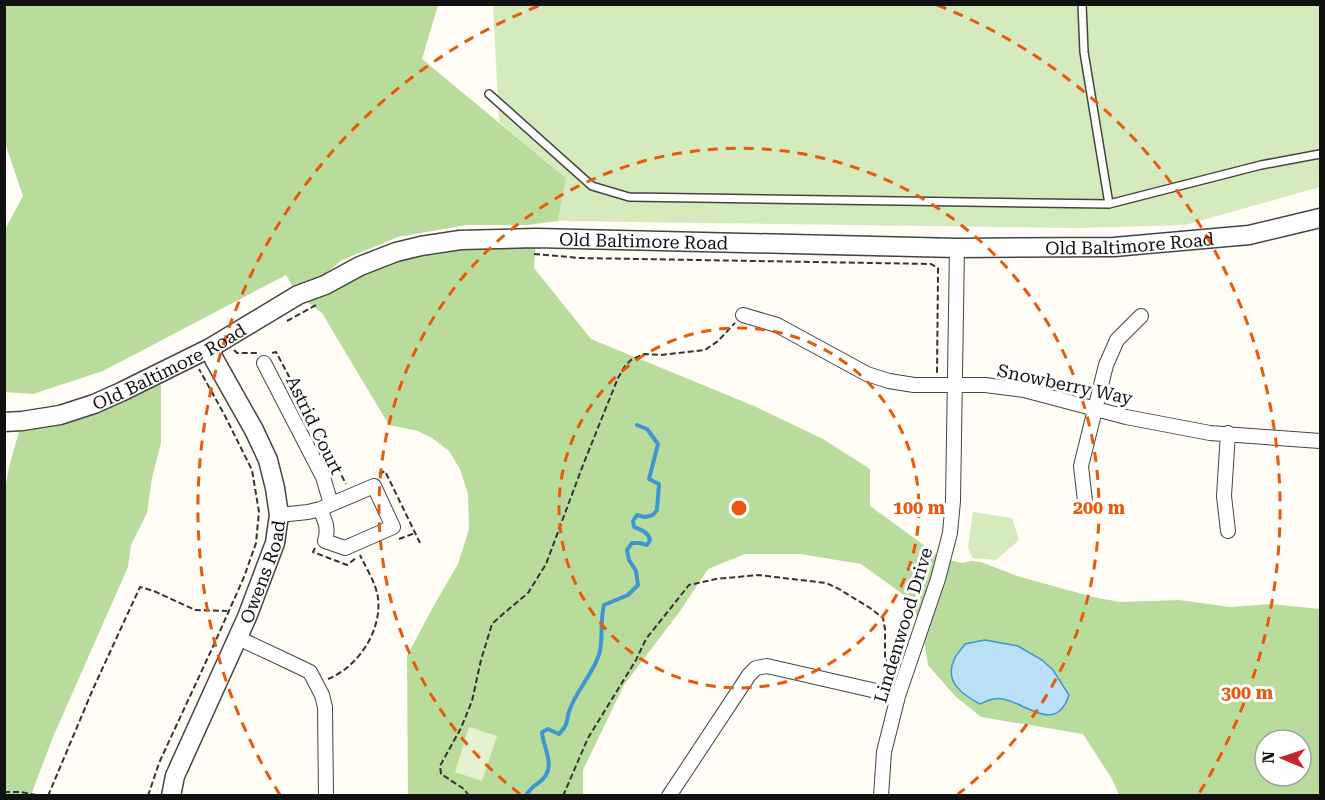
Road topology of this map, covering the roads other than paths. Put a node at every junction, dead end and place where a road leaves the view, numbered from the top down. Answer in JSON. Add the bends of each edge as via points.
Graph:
{"nodes":[{"id":1,"x":1082,"y":4,"type":"edge"},
{"id":2,"x":489,"y":94,"type":"dead end"},
{"id":3,"x":1320,"y":154,"type":"edge"},
{"id":4,"x":1109,"y":204,"type":"junction"},
{"id":5,"x":1320,"y":218,"type":"edge"},
{"id":6,"x":957,"y":248,"type":"junction"},
{"id":7,"x":743,"y":315,"type":"road end"},
{"id":8,"x":1141,"y":316,"type":"dead end"},
{"id":9,"x":210,"y":348,"type":"junction"},
{"id":10,"x":264,"y":363,"type":"dead end"},
{"id":11,"x":955,"y":386,"type":"junction"},
{"id":12,"x":1095,"y":408,"type":"junction"},
{"id":13,"x":4,"y":422,"type":"edge"},
{"id":14,"x":1228,"y":433,"type":"junction"},
{"id":15,"x":1320,"y":441,"type":"edge"},
{"id":16,"x":1085,"y":501,"type":"dead end"},
{"id":17,"x":326,"y":507,"type":"junction"},
{"id":18,"x":279,"y":515,"type":"junction"},
{"id":19,"x":1228,"y":531,"type":"dead end"},
{"id":20,"x":238,"y":638,"type":"junction"},
{"id":21,"x":898,"y":696,"type":"junction"},
{"id":22,"x":171,"y":795,"type":"edge"},
{"id":23,"x":326,"y":795,"type":"edge"},
{"id":24,"x":669,"y":795,"type":"edge"},
{"id":25,"x":881,"y":795,"type":"edge"}],
"edges":[{"from":1,"to":4,"type":"lane","via":[[1084,52]]},
{"from":2,"to":4,"type":"lane","via":[[592,186],[629,197]]},
{"from":3,"to":4,"type":"lane"},
{"from":5,"to":6,"type":"street","name":"Old Baltimore Road","via":[[1249,236],[1114,247]]},
{"from":6,"to":9,"type":"street","name":"Old Baltimore Road","via":[[536,238],[460,240],[404,250],[360,266],[298,296]]},
{"from":6,"to":11,"type":"street","name":"Lindenwood Drive"},
{"from":7,"to":11,"type":"street","name":"Snowberry Way","via":[[777,325],[867,374],[914,385]]},
{"from":8,"to":12,"type":"street","via":[[1117,340]]},
{"from":9,"to":13,"type":"street","name":"Old Baltimore Road","via":[[94,404],[60,415]]},
{"from":9,"to":18,"type":"street","name":"Owens Road","via":[[268,460]]},
{"from":10,"to":17,"type":"street","name":"Astrid Court","via":[[323,477]]},
{"from":11,"to":12,"type":"street","name":"Snowberry Way","via":[[1024,390]]},
{"from":11,"to":21,"type":"street","name":"Lindenwood Drive","via":[[950,533]]},
{"from":12,"to":14,"type":"street","name":"Snowberry Way","via":[[1199,431]]},
{"from":12,"to":16,"type":"street","via":[[1081,466]]},
{"from":14,"to":15,"type":"street","name":"Snowberry Way"},
{"from":14,"to":19,"type":"street","via":[[1224,496]]},
{"from":17,"to":17,"type":"street","name":"Astrid Court","via":[[374,486],[393,527],[345,548],[325,541]]},
{"from":17,"to":18,"type":"street","name":"Astrid Court"},
{"from":18,"to":20,"type":"street","name":"Owens Road","via":[[275,543]]},
{"from":20,"to":22,"type":"street","name":"Owens Road","via":[[175,776]]},
{"from":20,"to":23,"type":"street","via":[[310,672],[317,683],[325,707]]},
{"from":21,"to":24,"type":"street","via":[[767,666],[756,668]]},
{"from":21,"to":25,"type":"street","name":"Lindenwood Drive","via":[[884,752]]}]}
